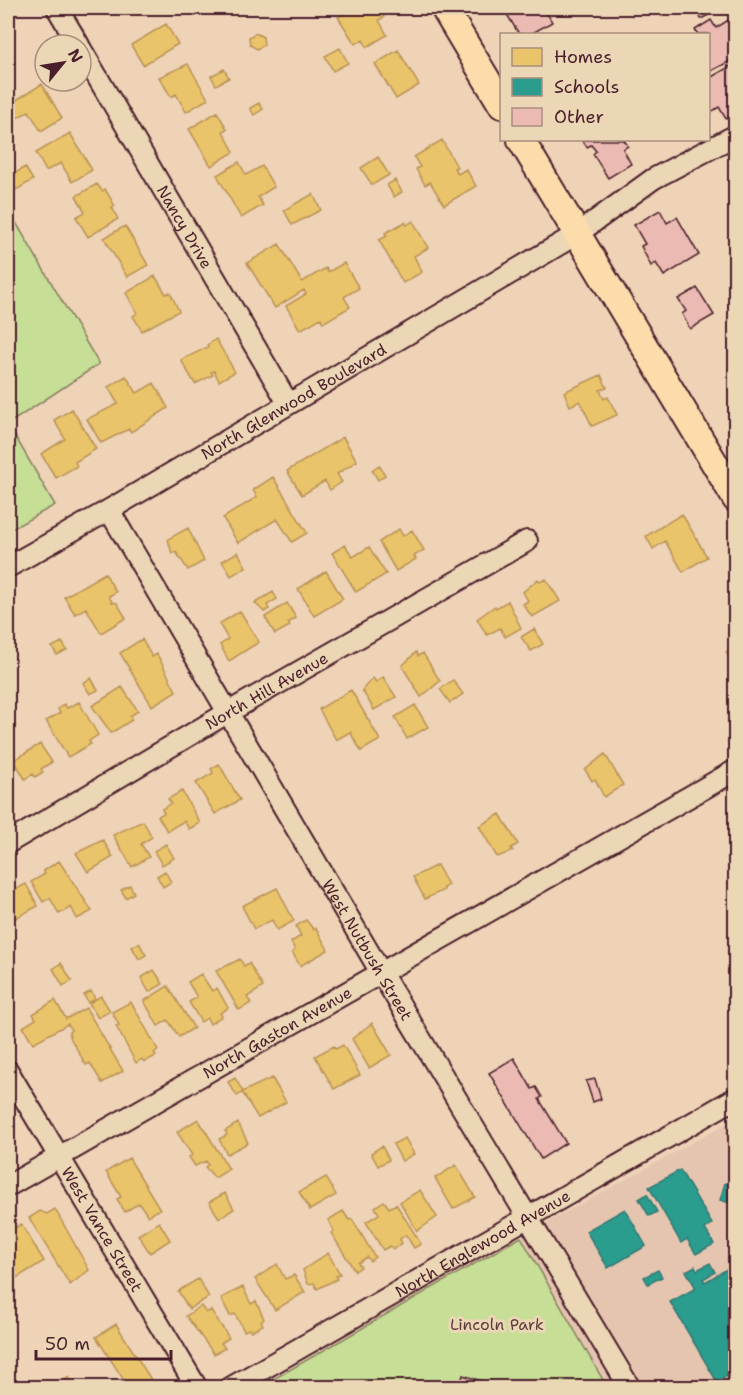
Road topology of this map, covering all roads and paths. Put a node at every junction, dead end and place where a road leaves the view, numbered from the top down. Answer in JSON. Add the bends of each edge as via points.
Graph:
{"nodes":[{"id":1,"x":57,"y":8,"type":"edge"},
{"id":2,"x":444,"y":8,"type":"edge"},
{"id":3,"x":72,"y":33,"type":"edge"},
{"id":4,"x":93,"y":69,"type":"edge"},
{"id":5,"x":500,"y":103,"type":"edge"},
{"id":6,"x":735,"y":135,"type":"edge"},
{"id":7,"x":523,"y":141,"type":"edge"},
{"id":8,"x":577,"y":234,"type":"junction"},
{"id":9,"x":288,"y":403,"type":"junction"},
{"id":10,"x":735,"y":499,"type":"edge"},
{"id":11,"x":109,"y":510,"type":"junction"},
{"id":12,"x":527,"y":541,"type":"dead end"},
{"id":13,"x":8,"y":567,"type":"edge"},
{"id":14,"x":227,"y":712,"type":"junction"},
{"id":15,"x":735,"y":770,"type":"edge"},
{"id":16,"x":8,"y":843,"type":"edge"},
{"id":17,"x":380,"y":971,"type":"junction"},
{"id":18,"x":8,"y":1071,"type":"edge"},
{"id":19,"x":735,"y":1098,"type":"edge"},
{"id":20,"x":59,"y":1157,"type":"junction"},
{"id":21,"x":8,"y":1186,"type":"edge"},
{"id":22,"x":527,"y":1217,"type":"junction"},
{"id":23,"x":197,"y":1388,"type":"edge"},
{"id":24,"x":230,"y":1388,"type":"edge"},
{"id":25,"x":630,"y":1388,"type":"edge"}],
"edges":[{"from":1,"to":3,"type":"street","name":"Nancy Drive"},
{"from":2,"to":5,"type":"main road"},
{"from":4,"to":9,"type":"street","name":"Nancy Drive"},
{"from":6,"to":8,"type":"street","name":"North Glenwood Boulevard","via":[[653,179]]},
{"from":7,"to":8,"type":"main road"},
{"from":8,"to":9,"type":"street","name":"North Glenwood Boulevard"},
{"from":8,"to":10,"type":"main road"},
{"from":9,"to":11,"type":"street","name":"North Glenwood Boulevard"},
{"from":11,"to":13,"type":"street","name":"North Glenwood Boulevard"},
{"from":11,"to":14,"type":"street","name":"West Nutbush Street"},
{"from":12,"to":14,"type":"street","name":"North Hill Avenue"},
{"from":14,"to":16,"type":"street","name":"North Hill Avenue"},
{"from":14,"to":17,"type":"street","name":"West Nutbush Street"},
{"from":15,"to":17,"type":"street","name":"North Gaston Avenue"},
{"from":17,"to":20,"type":"street","name":"North Gaston Avenue"},
{"from":17,"to":22,"type":"street","name":"West Nutbush Street"},
{"from":18,"to":20,"type":"street","name":"West Vance Street"},
{"from":19,"to":22,"type":"street","name":"North Englewood Avenue"},
{"from":20,"to":21,"type":"street","name":"North Gaston Avenue"},
{"from":20,"to":23,"type":"street","name":"West Vance Street"},
{"from":22,"to":24,"type":"street","name":"North Englewood Avenue"},
{"from":22,"to":25,"type":"street","name":"West Nutbush Street"}]}
